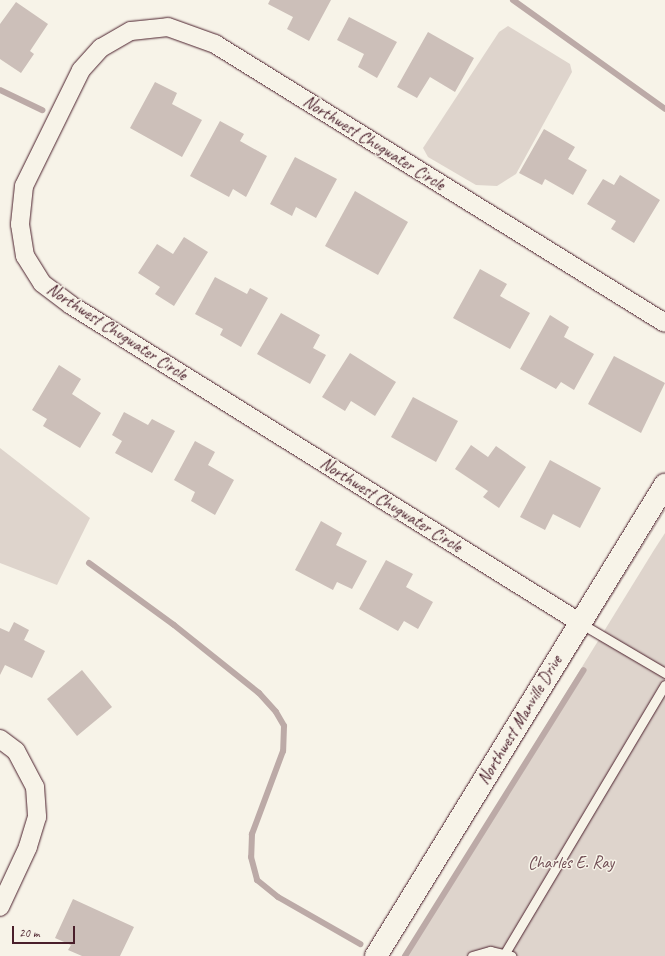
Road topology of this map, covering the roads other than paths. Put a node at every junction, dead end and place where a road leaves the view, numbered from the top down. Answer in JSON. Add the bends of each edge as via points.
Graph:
{"nodes":[{"id":1,"x":665,"y":323,"type":"edge"},
{"id":2,"x":665,"y":485,"type":"edge"},
{"id":3,"x":579,"y":622,"type":"junction"},
{"id":4,"x":665,"y":673,"type":"edge"},
{"id":5,"x":665,"y":685,"type":"edge"},
{"id":6,"x":0,"y":739,"type":"edge"},
{"id":7,"x":0,"y":907,"type":"edge"},
{"id":8,"x":508,"y":955,"type":"edge"},
{"id":9,"x":376,"y":956,"type":"edge"},
{"id":10,"x":472,"y":956,"type":"edge"}],
"edges":[{"from":1,"to":3,"type":"street","name":"Northwest Chugwater Circle","via":[[215,44],[168,28],[131,31],[96,53],[81,70],[24,186],[20,224],[25,256],[42,283],[71,305]]},
{"from":2,"to":3,"type":"street","name":"Northwest Manville Drive"},
{"from":3,"to":4,"type":"lane"},
{"from":3,"to":9,"type":"street","name":"Northwest Manville Drive"},
{"from":5,"to":8,"type":"lane"},
{"from":6,"to":7,"type":"street","via":[[16,751],[35,787],[37,817]]},
{"from":8,"to":10,"type":"lane","via":[[490,951]]}]}
